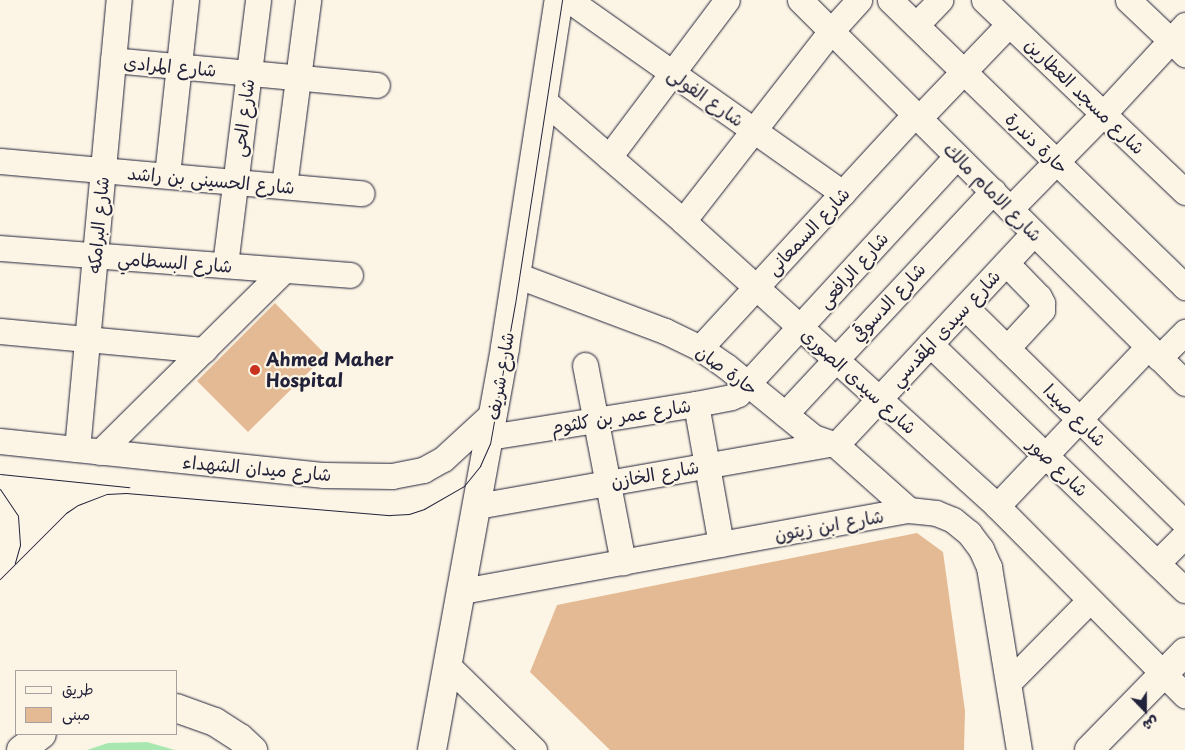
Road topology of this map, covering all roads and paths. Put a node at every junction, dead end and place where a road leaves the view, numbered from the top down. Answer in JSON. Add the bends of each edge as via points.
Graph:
{"nodes":[{"id":1,"x":119,"y":0,"type":"edge"},
{"id":2,"x":186,"y":0,"type":"edge"},
{"id":3,"x":258,"y":0,"type":"edge"},
{"id":4,"x":308,"y":0,"type":"edge"},
{"id":5,"x":559,"y":0,"type":"edge"},
{"id":6,"x":569,"y":0,"type":"edge"},
{"id":7,"x":727,"y":0,"type":"edge"},
{"id":8,"x":800,"y":0,"type":"edge"},
{"id":9,"x":859,"y":0,"type":"edge"},
{"id":10,"x":890,"y":0,"type":"edge"},
{"id":11,"x":940,"y":0,"type":"edge"},
{"id":12,"x":1128,"y":0,"type":"edge"},
{"id":13,"x":998,"y":8,"type":"edge"},
{"id":14,"x":916,"y":25,"type":"junction"},
{"id":15,"x":831,"y":31,"type":"junction"},
{"id":16,"x":1180,"y":40,"type":"edge"},
{"id":17,"x":113,"y":60,"type":"junction"},
{"id":18,"x":179,"y":66,"type":"junction"},
{"id":19,"x":964,"y":72,"type":"junction"},
{"id":20,"x":249,"y":73,"type":"junction"},
{"id":21,"x":672,"y":73,"type":"junction"},
{"id":22,"x":298,"y":78,"type":"junction"},
{"id":23,"x":377,"y":85,"type":"dead end"},
{"id":24,"x":544,"y":100,"type":"junction"},
{"id":25,"x":1103,"y":114,"type":"junction"},
{"id":26,"x":917,"y":116,"type":"junction"},
{"id":27,"x":755,"y":131,"type":"junction"},
{"id":28,"x":957,"y":156,"type":"junction"},
{"id":29,"x":609,"y":157,"type":"junction"},
{"id":30,"x":0,"y":161,"type":"edge"},
{"id":31,"x":1056,"y":162,"type":"junction"},
{"id":32,"x":103,"y":170,"type":"junction"},
{"id":33,"x":167,"y":175,"type":"junction"},
{"id":34,"x":235,"y":182,"type":"junction"},
{"id":35,"x":284,"y":186,"type":"junction"},
{"id":36,"x":993,"y":191,"type":"junction"},
{"id":37,"x":1185,"y":192,"type":"edge"},
{"id":38,"x":362,"y":193,"type":"dead end"},
{"id":39,"x":843,"y":193,"type":"junction"},
{"id":40,"x":1010,"y":209,"type":"junction"},
{"id":41,"x":683,"y":221,"type":"junction"},
{"id":42,"x":1034,"y":233,"type":"junction"},
{"id":43,"x":0,"y":248,"type":"edge"},
{"id":44,"x":95,"y":256,"type":"junction"},
{"id":45,"x":1006,"y":263,"type":"junction"},
{"id":46,"x":225,"y":266,"type":"junction"},
{"id":47,"x":284,"y":270,"type":"junction"},
{"id":48,"x":350,"y":275,"type":"dead end"},
{"id":49,"x":516,"y":276,"type":"junction"},
{"id":50,"x":756,"y":287,"type":"junction"},
{"id":51,"x":1185,"y":287,"type":"edge"},
{"id":52,"x":965,"y":307,"type":"junction"},
{"id":53,"x":800,"y":327,"type":"junction"},
{"id":54,"x":0,"y":331,"type":"edge"},
{"id":55,"x":1185,"y":332,"type":"edge"},
{"id":56,"x":88,"y":338,"type":"junction"},
{"id":57,"x":930,"y":344,"type":"junction"},
{"id":58,"x":700,"y":348,"type":"junction"},
{"id":59,"x":1007,"y":348,"type":"junction"},
{"id":60,"x":204,"y":350,"type":"junction"},
{"id":61,"x":1154,"y":352,"type":"junction"},
{"id":62,"x":835,"y":359,"type":"junction"},
{"id":63,"x":584,"y":365,"type":"dead end"},
{"id":64,"x":1185,"y":383,"type":"edge"},
{"id":65,"x":748,"y":384,"type":"junction"},
{"id":66,"x":879,"y":399,"type":"junction"},
{"id":67,"x":696,"y":404,"type":"junction"},
{"id":68,"x":785,"y":414,"type":"junction"},
{"id":69,"x":1080,"y":419,"type":"junction"},
{"id":70,"x":595,"y":420,"type":"junction"},
{"id":71,"x":491,"y":425,"type":"junction"},
{"id":72,"x":0,"y":441,"type":"edge"},
{"id":73,"x":835,"y":444,"type":"junction"},
{"id":74,"x":88,"y":451,"type":"junction"},
{"id":75,"x":1046,"y":455,"type":"junction"},
{"id":76,"x":707,"y":465,"type":"junction"},
{"id":77,"x":607,"y":483,"type":"junction"},
{"id":78,"x":988,"y":498,"type":"junction"},
{"id":79,"x":477,"y":506,"type":"junction"},
{"id":80,"x":909,"y":510,"type":"junction"},
{"id":81,"x":953,"y":520,"type":"junction"},
{"id":82,"x":1185,"y":523,"type":"edge"},
{"id":83,"x":1185,"y":535,"type":"edge"},
{"id":84,"x":722,"y":544,"type":"junction"},
{"id":85,"x":623,"y":562,"type":"junction"},
{"id":86,"x":1157,"y":563,"type":"junction"},
{"id":87,"x":1185,"y":590,"type":"edge"},
{"id":88,"x":462,"y":591,"type":"junction"},
{"id":89,"x":1090,"y":600,"type":"junction"},
{"id":90,"x":1185,"y":652,"type":"edge"},
{"id":91,"x":446,"y":664,"type":"junction"},
{"id":92,"x":1164,"y":674,"type":"junction"},
{"id":93,"x":1009,"y":682,"type":"junction"},
{"id":94,"x":1185,"y":695,"type":"edge"},
{"id":95,"x":178,"y":709,"type":"edge"},
{"id":96,"x":41,"y":735,"type":"edge"},
{"id":97,"x":1012,"y":743,"type":"edge"},
{"id":98,"x":21,"y":750,"type":"edge"},
{"id":99,"x":253,"y":750,"type":"edge"},
{"id":100,"x":432,"y":750,"type":"edge"},
{"id":101,"x":534,"y":750,"type":"edge"},
{"id":102,"x":1089,"y":750,"type":"edge"}],
"edges":[{"from":1,"to":17,"type":"street","name":"شارع البرامكه"},
{"from":2,"to":18,"type":"street"},
{"from":3,"to":20,"type":"street","name":"شارع الحى"},
{"from":4,"to":22,"type":"street"},
{"from":5,"to":24,"type":"main road","name":"شارع شريف"},
{"from":6,"to":21,"type":"street","name":"شارع الفولى"},
{"from":7,"to":21,"type":"street"},
{"from":8,"to":15,"type":"street","name":"شارع الامام مالك"},
{"from":9,"to":15,"type":"street"},
{"from":10,"to":14,"type":"street","name":"حارة دندرة"},
{"from":11,"to":14,"type":"street"},
{"from":12,"to":16,"type":"street"},
{"from":13,"to":19,"type":"street","name":"شارع السمعانى"},
{"from":13,"to":25,"type":"street","name":"شارع مسجد العطارين"},
{"from":14,"to":19,"type":"street","name":"حارة دندرة"},
{"from":15,"to":26,"type":"street","name":"شارع الامام مالك"},
{"from":15,"to":27,"type":"street"},
{"from":16,"to":25,"type":"street"},
{"from":17,"to":18,"type":"street","name":"شارع المرادى"},
{"from":17,"to":32,"type":"street","name":"شارع البرامكه"},
{"from":18,"to":20,"type":"street","name":"شارع المرادى"},
{"from":18,"to":33,"type":"street"},
{"from":19,"to":26,"type":"street","name":"شارع السمعانى"},
{"from":19,"to":31,"type":"street","name":"حارة دندرة"},
{"from":20,"to":22,"type":"street","name":"شارع المرادى"},
{"from":20,"to":34,"type":"street","name":"شارع الحى"},
{"from":21,"to":27,"type":"street","name":"شارع الفولى"},
{"from":21,"to":29,"type":"street"},
{"from":22,"to":23,"type":"street","name":"شارع المرادى"},
{"from":22,"to":35,"type":"street"},
{"from":24,"to":29,"type":"street","name":"شارع سيدى الصورى"},
{"from":24,"to":49,"type":"main road","name":"شارع شريف"},
{"from":25,"to":31,"type":"street"},
{"from":25,"to":37,"type":"street","name":"شارع مسجد العطارين"},
{"from":26,"to":28,"type":"street","name":"شارع الامام مالك"},
{"from":26,"to":39,"type":"street","name":"شارع السمعانى"},
{"from":27,"to":39,"type":"street","name":"شارع الفولى"},
{"from":27,"to":41,"type":"street"},
{"from":28,"to":36,"type":"street","name":"شارع الامام مالك"},
{"from":28,"to":53,"type":"street","name":"شارع الرافعى"},
{"from":29,"to":41,"type":"street","name":"شارع سيدى الصورى"},
{"from":30,"to":32,"type":"street","name":"شارع الحسينى بن راشد"},
{"from":31,"to":40,"type":"street"},
{"from":31,"to":51,"type":"street","name":"حارة دندرة"},
{"from":32,"to":33,"type":"street","name":"شارع الحسينى بن راشد"},
{"from":32,"to":44,"type":"street","name":"شارع البرامكه"},
{"from":33,"to":34,"type":"street","name":"شارع الحسينى بن راشد"},
{"from":34,"to":35,"type":"street","name":"شارع الحسينى بن راشد"},
{"from":34,"to":46,"type":"street","name":"شارع الحى"},
{"from":35,"to":38,"type":"street","name":"شارع الحسينى بن راشد"},
{"from":36,"to":40,"type":"street","name":"شارع الامام مالك"},
{"from":36,"to":62,"type":"street","name":"شارع الدسوقي"},
{"from":39,"to":50,"type":"street","name":"شارع السمعانى"},
{"from":40,"to":42,"type":"street","name":"شارع الامام مالك"},
{"from":41,"to":50,"type":"street","name":"شارع سيدى الصورى"},
{"from":42,"to":45,"type":"street","name":"شارع سيدى المقدسي"},
{"from":42,"to":61,"type":"street","name":"شارع الامام مالك"},
{"from":43,"to":44,"type":"street","name":"شارع البسطامي"},
{"from":44,"to":46,"type":"street","name":"شارع البسطامي"},
{"from":44,"to":56,"type":"street","name":"شارع البرامكه"},
{"from":45,"to":52,"type":"street","name":"شارع سيدى المقدسي"},
{"from":45,"to":59,"type":"street","via":[[1042,303],[1042,310]]},
{"from":46,"to":47,"type":"street","name":"شارع البسطامي"},
{"from":47,"to":48,"type":"street","name":"شارع البسطامي"},
{"from":47,"to":60,"type":"street"},
{"from":49,"to":58,"type":"street","name":"حارة صان","via":[[665,331]]},
{"from":49,"to":71,"type":"main road","name":"شارع شريف"},
{"from":50,"to":53,"type":"street","name":"شارع سيدى الصورى"},
{"from":50,"to":58,"type":"street","name":"شارع السمعانى"},
{"from":52,"to":57,"type":"street","name":"شارع سيدى المقدسي"},
{"from":52,"to":59,"type":"street","name":"شارع صيدا"},
{"from":53,"to":62,"type":"street","name":"شارع سيدى الصورى"},
{"from":53,"to":65,"type":"street","name":"شارع الرافعى"},
{"from":54,"to":56,"type":"street"},
{"from":55,"to":61,"type":"street"},
{"from":56,"to":60,"type":"street"},
{"from":56,"to":74,"type":"street","name":"شارع البرامكه"},
{"from":57,"to":66,"type":"street","name":"شارع سيدى المقدسي"},
{"from":57,"to":75,"type":"street","name":"شارع صور"},
{"from":58,"to":65,"type":"street","name":"حارة صان"},
{"from":59,"to":69,"type":"street","name":"شارع صيدا"},
{"from":60,"to":74,"type":"street"},
{"from":61,"to":64,"type":"street","name":"شارع الامام مالك"},
{"from":61,"to":69,"type":"street"},
{"from":62,"to":66,"type":"street","name":"شارع سيدى الصورى"},
{"from":62,"to":68,"type":"street","name":"شارع الدسوقي"},
{"from":63,"to":70,"type":"street"},
{"from":65,"to":67,"type":"street","name":"شارع عمر بن كلثوم","via":[[732,397]]},
{"from":65,"to":68,"type":"street","name":"حارة صان"},
{"from":66,"to":73,"type":"street","name":"شارع سيدى المقدسي"},
{"from":66,"to":78,"type":"street","name":"شارع سيدى الصورى"},
{"from":67,"to":70,"type":"street","name":"شارع عمر بن كلثوم"},
{"from":67,"to":76,"type":"street"},
{"from":68,"to":73,"type":"street","name":"حارة صان","via":[[816,439]]},
{"from":69,"to":75,"type":"street"},
{"from":69,"to":82,"type":"street","name":"شارع صيدا"},
{"from":70,"to":71,"type":"street","name":"شارع عمر بن كلثوم"},
{"from":70,"to":77,"type":"street"},
{"from":71,"to":74,"type":"street","name":"شارع ميدان الشهداء","via":[[423,470],[392,476],[324,475]]},
{"from":71,"to":79,"type":"main road","name":"شارع شريف"},
{"from":72,"to":74,"type":"street","name":"شارع ميدان الشهداء"},
{"from":73,"to":76,"type":"street","name":"شارع الخازن"},
{"from":73,"to":80,"type":"street","name":"حارة صان"},
{"from":75,"to":78,"type":"street"},
{"from":75,"to":86,"type":"street","name":"شارع صور"},
{"from":76,"to":77,"type":"street","name":"شارع الخازن"},
{"from":76,"to":84,"type":"street"},
{"from":77,"to":79,"type":"street","name":"شارع الخازن"},
{"from":77,"to":85,"type":"street"},
{"from":78,"to":81,"type":"street"},
{"from":78,"to":89,"type":"street","name":"شارع سيدى الصورى"},
{"from":79,"to":88,"type":"main road","name":"شارع شريف"},
{"from":80,"to":81,"type":"street","name":"شارع ابن زيتون","via":[[936,513]]},
{"from":80,"to":84,"type":"street","name":"شارع ابن زيتون"},
{"from":81,"to":93,"type":"street","name":"شارع ابن زيتون","via":[[969,533],[989,567]]},
{"from":83,"to":86,"type":"street"},
{"from":84,"to":85,"type":"street","name":"شارع ابن زيتون"},
{"from":85,"to":88,"type":"street","name":"شارع ابن زيتون"},
{"from":86,"to":87,"type":"street","name":"شارع صور"},
{"from":88,"to":91,"type":"main road","name":"شارع شريف"},
{"from":89,"to":92,"type":"street","name":"شارع سيدى الصورى"},
{"from":89,"to":93,"type":"street"},
{"from":90,"to":92,"type":"main road"},
{"from":91,"to":100,"type":"main road","name":"شارع شريف"},
{"from":91,"to":101,"type":"street"},
{"from":92,"to":94,"type":"street","name":"شارع سيدى الصورى"},
{"from":92,"to":102,"type":"main road"},
{"from":93,"to":97,"type":"street","name":"شارع ابن زيتون"},
{"from":95,"to":99,"type":"main road","via":[[215,722]]},
{"from":96,"to":98,"type":"main road"}]}
